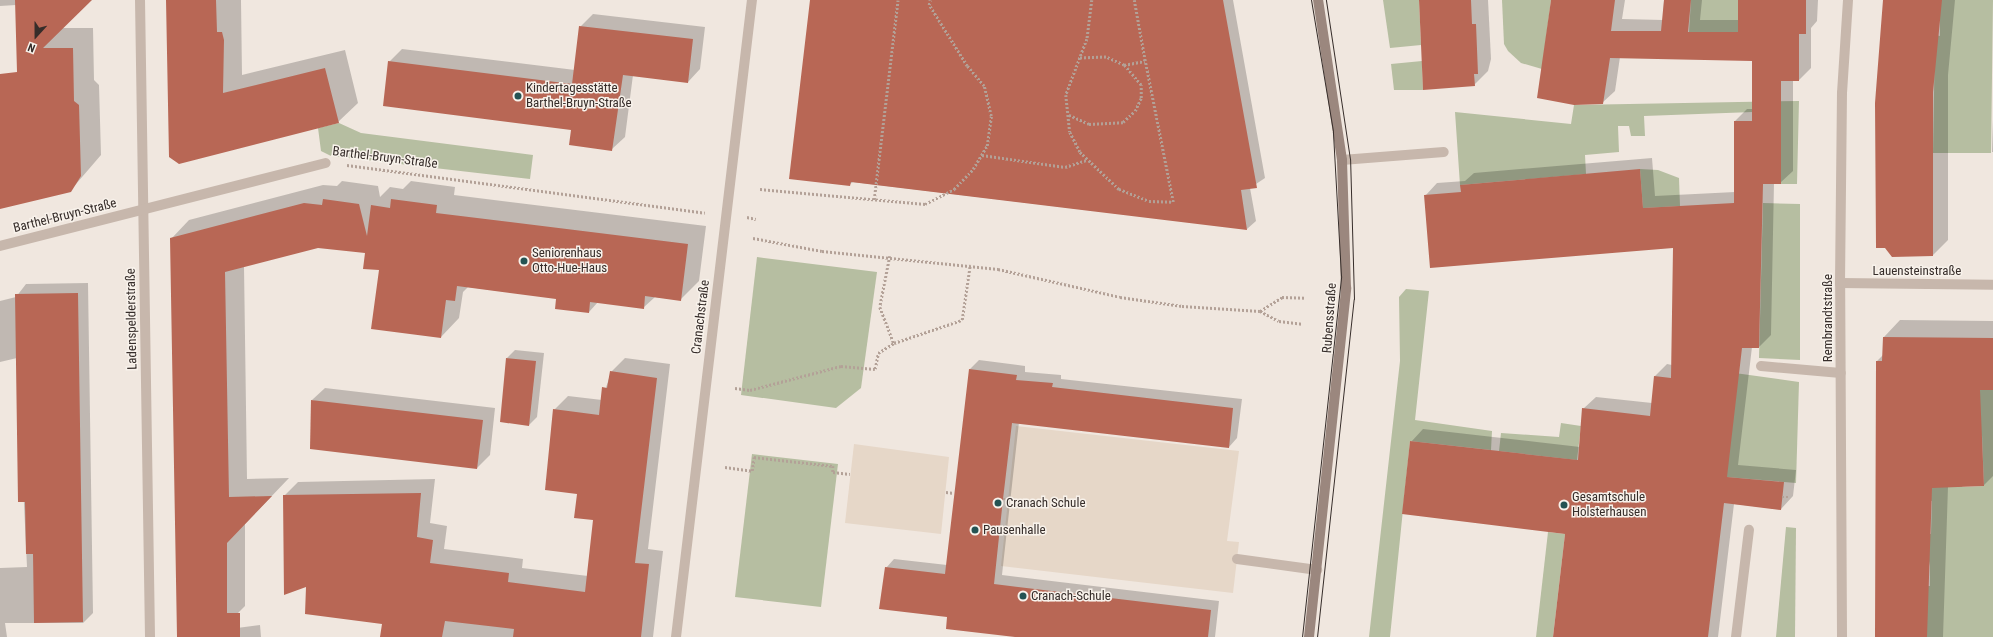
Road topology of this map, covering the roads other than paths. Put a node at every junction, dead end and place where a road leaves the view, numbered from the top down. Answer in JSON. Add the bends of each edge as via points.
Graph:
{"nodes":[{"id":1,"x":140,"y":0,"type":"edge"},
{"id":2,"x":752,"y":0,"type":"edge"},
{"id":3,"x":1318,"y":0,"type":"edge"},
{"id":4,"x":1848,"y":0,"type":"edge"},
{"id":5,"x":1444,"y":152,"type":"dead end"},
{"id":6,"x":1342,"y":160,"type":"junction"},
{"id":7,"x":326,"y":163,"type":"road end"},
{"id":8,"x":145,"y":209,"type":"junction"},
{"id":9,"x":0,"y":246,"type":"edge"},
{"id":10,"x":1840,"y":284,"type":"junction"},
{"id":11,"x":1993,"y":285,"type":"edge"},
{"id":12,"x":1761,"y":366,"type":"dead end"},
{"id":13,"x":1841,"y":373,"type":"junction"},
{"id":14,"x":1749,"y":530,"type":"dead end"},
{"id":15,"x":1237,"y":559,"type":"dead end"},
{"id":16,"x":1317,"y":570,"type":"junction"},
{"id":17,"x":150,"y":637,"type":"edge"},
{"id":18,"x":676,"y":637,"type":"edge"},
{"id":19,"x":1309,"y":637,"type":"edge"},
{"id":20,"x":1736,"y":637,"type":"edge"},
{"id":21,"x":1842,"y":637,"type":"edge"}],
"edges":[{"from":1,"to":8,"type":"street","name":"Ladenspelderstraße"},
{"from":2,"to":18,"type":"street","name":"Cranachstraße"},
{"from":3,"to":6,"type":"main road","name":"Rubensstraße"},
{"from":4,"to":10,"type":"street","name":"Rembrandtstraße","via":[[1842,93]]},
{"from":5,"to":6,"type":"street"},
{"from":6,"to":16,"type":"main road","name":"Rubensstraße","via":[[1346,288]]},
{"from":7,"to":8,"type":"street","name":"Barthel-Bruyn-Straße"},
{"from":8,"to":9,"type":"street","name":"Barthel-Bruyn-Straße"},
{"from":8,"to":17,"type":"street","name":"Ladenspelderstraße"},
{"from":10,"to":11,"type":"street","name":"Lauensteinstraße"},
{"from":10,"to":13,"type":"street","name":"Rembrandtstraße"},
{"from":12,"to":13,"type":"street"},
{"from":13,"to":21,"type":"street","name":"Rembrandtstraße"},
{"from":14,"to":20,"type":"street"},
{"from":15,"to":16,"type":"street"},
{"from":16,"to":19,"type":"main road","name":"Rubensstraße"}]}
